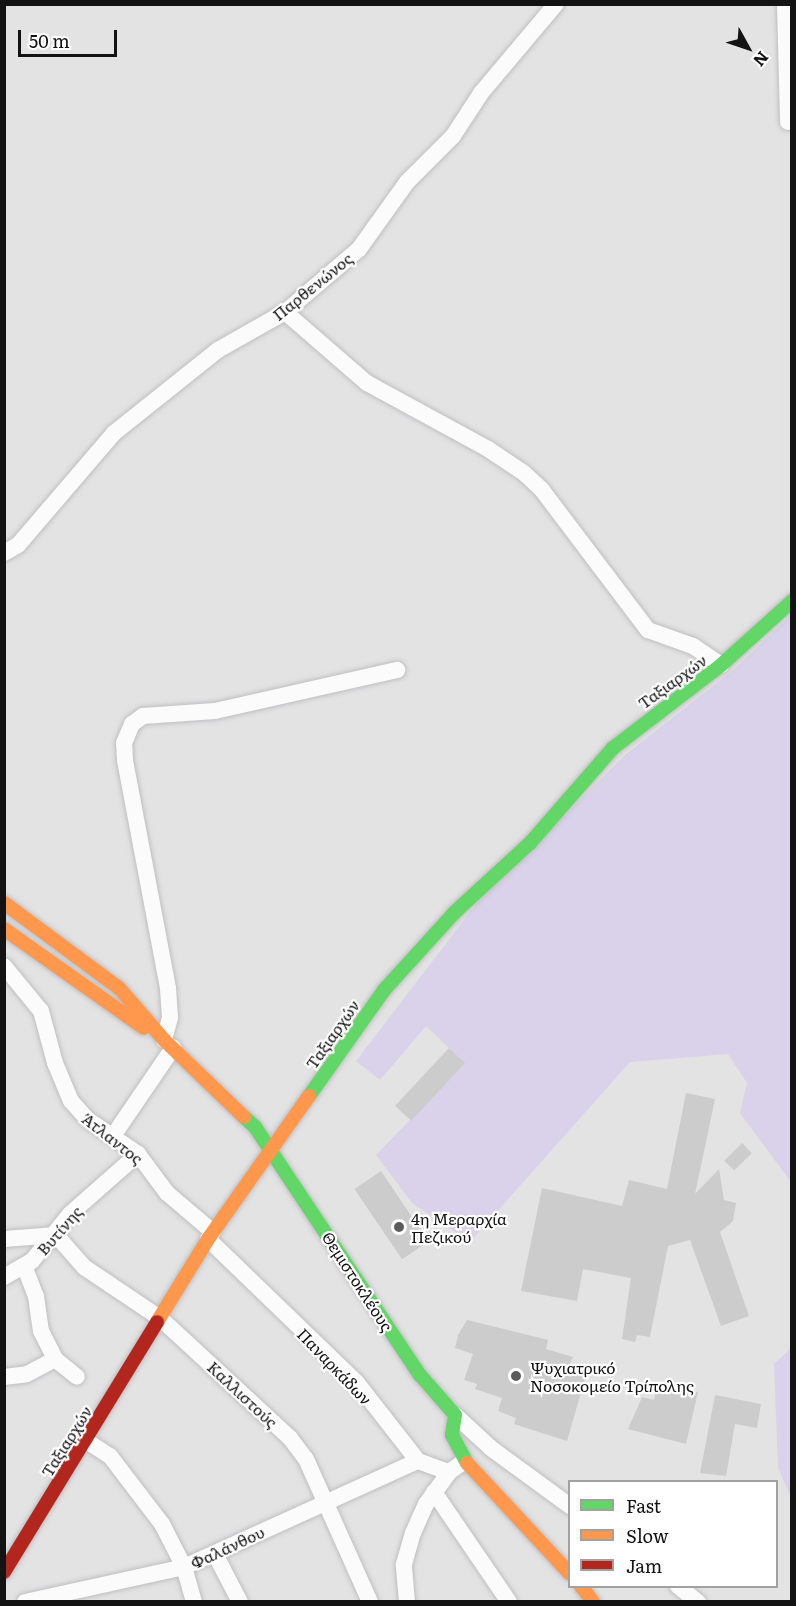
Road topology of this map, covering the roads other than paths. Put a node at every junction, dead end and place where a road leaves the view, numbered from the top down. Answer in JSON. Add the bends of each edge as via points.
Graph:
{"nodes":[{"id":1,"x":556,"y":4,"type":"edge"},
{"id":2,"x":785,"y":4,"type":"edge"},
{"id":3,"x":788,"y":122,"type":"dead end"},
{"id":4,"x":285,"y":312,"type":"junction"},
{"id":5,"x":4,"y":553,"type":"edge"},
{"id":6,"x":792,"y":602,"type":"edge"},
{"id":7,"x":721,"y":665,"type":"junction"},
{"id":8,"x":397,"y":670,"type":"dead end"},
{"id":9,"x":4,"y":903,"type":"edge"},
{"id":10,"x":4,"y":929,"type":"edge"},
{"id":11,"x":4,"y":966,"type":"edge"},
{"id":12,"x":169,"y":1044,"type":"junction"},
{"id":13,"x":113,"y":1136,"type":"junction"},
{"id":14,"x":273,"y":1151,"type":"junction"},
{"id":15,"x":138,"y":1154,"type":"junction"},
{"id":16,"x":56,"y":1235,"type":"junction"},
{"id":17,"x":210,"y":1235,"type":"junction"},
{"id":18,"x":4,"y":1239,"type":"edge"},
{"id":19,"x":25,"y":1268,"type":"junction"},
{"id":20,"x":4,"y":1277,"type":"edge"},
{"id":21,"x":160,"y":1318,"type":"junction"},
{"id":22,"x":55,"y":1359,"type":"junction"},
{"id":23,"x":4,"y":1377,"type":"edge"},
{"id":24,"x":77,"y":1377,"type":"dead end"},
{"id":25,"x":454,"y":1415,"type":"junction"},
{"id":26,"x":85,"y":1440,"type":"junction"},
{"id":27,"x":418,"y":1461,"type":"junction"},
{"id":28,"x":465,"y":1461,"type":"junction"},
{"id":29,"x":448,"y":1472,"type":"junction"},
{"id":30,"x":434,"y":1492,"type":"junction"},
{"id":31,"x":323,"y":1502,"type":"junction"},
{"id":32,"x":568,"y":1505,"type":"edge"},
{"id":33,"x":214,"y":1554,"type":"junction"},
{"id":34,"x":6,"y":1567,"type":"edge"},
{"id":35,"x":184,"y":1567,"type":"junction"},
{"id":36,"x":568,"y":1572,"type":"edge"},
{"id":37,"x":581,"y":1588,"type":"edge"},
{"id":38,"x":679,"y":1588,"type":"edge"},
{"id":39,"x":26,"y":1602,"type":"edge"},
{"id":40,"x":194,"y":1602,"type":"edge"},
{"id":41,"x":240,"y":1602,"type":"edge"},
{"id":42,"x":370,"y":1602,"type":"edge"},
{"id":43,"x":407,"y":1602,"type":"edge"},
{"id":44,"x":509,"y":1602,"type":"edge"},
{"id":45,"x":593,"y":1602,"type":"edge"},
{"id":46,"x":698,"y":1602,"type":"edge"}],
"edges":[{"from":1,"to":4,"type":"street","name":"Παρθενώνος","via":[[481,93],[447,143],[407,182],[363,244]]},
{"from":2,"to":3,"type":"street"},
{"from":4,"to":5,"type":"street","name":"Παρθενώνος","via":[[218,350],[114,433],[18,545]]},
{"from":4,"to":7,"type":"street","via":[[367,383],[524,473],[542,490],[648,630],[693,646]]},
{"from":6,"to":7,"type":"street","name":"Ταξιαρχών"},
{"from":7,"to":14,"type":"street","name":"Ταξιαρχών","via":[[613,748],[531,843],[428,940],[364,1015]]},
{"from":8,"to":12,"type":"street","via":[[215,711],[142,716],[132,724],[124,743],[168,988]]},
{"from":9,"to":12,"type":"street","name":"Θεμιστοκλέους","via":[[119,988]]},
{"from":10,"to":12,"type":"street","name":"Θεμιστοκλέους","via":[[105,1004]]},
{"from":11,"to":13,"type":"street","name":"Άτλαντος","via":[[40,1011],[71,1101],[87,1119]]},
{"from":12,"to":13,"type":"street"},
{"from":12,"to":14,"type":"street","name":"Θεμιστοκλέους","via":[[241,1111]]},
{"from":13,"to":15,"type":"street","name":"Άτλαντος"},
{"from":14,"to":17,"type":"street","name":"Ταξιαρχών"},
{"from":14,"to":25,"type":"street","name":"Θεμιστοκλέους","via":[[420,1375]]},
{"from":15,"to":16,"type":"street","name":"Βυτίνης","via":[[70,1214]]},
{"from":15,"to":17,"type":"street","name":"Άτλαντος","via":[[167,1193]]},
{"from":16,"to":18,"type":"street"},
{"from":16,"to":19,"type":"street","name":"Βυτίνης"},
{"from":16,"to":21,"type":"street","name":"Καλλιστούς","via":[[84,1267]]},
{"from":17,"to":21,"type":"street","name":"Ταξιαρχών"},
{"from":17,"to":27,"type":"street","name":"Παναρκάδων","via":[[357,1383]]},
{"from":19,"to":20,"type":"street","name":"Βυτίνης"},
{"from":19,"to":22,"type":"street","via":[[36,1296],[38,1321]]},
{"from":21,"to":26,"type":"street","name":"Ταξιαρχών"},
{"from":21,"to":31,"type":"street","name":"Καλλιστούς","via":[[297,1445]]},
{"from":22,"to":23,"type":"street","via":[[27,1374]]},
{"from":22,"to":24,"type":"street"},
{"from":25,"to":28,"type":"street","via":[[452,1435]]},
{"from":25,"to":32,"type":"street","name":"Θεμιστοκλέους","via":[[492,1449]]},
{"from":26,"to":34,"type":"street","name":"Ταξιαρχών"},
{"from":26,"to":35,"type":"street","via":[[110,1456],[127,1476],[162,1524]]},
{"from":27,"to":29,"type":"street"},
{"from":27,"to":31,"type":"street","name":"Φαλάνθου"},
{"from":28,"to":29,"type":"street"},
{"from":28,"to":36,"type":"street"},
{"from":29,"to":30,"type":"street"},
{"from":30,"to":43,"type":"street","via":[[418,1520],[404,1564]]},
{"from":30,"to":44,"type":"street"},
{"from":31,"to":33,"type":"street","name":"Φαλάνθου"},
{"from":31,"to":42,"type":"street","name":"Καλλιστούς"},
{"from":33,"to":35,"type":"street","name":"Φαλάνθου"},
{"from":33,"to":41,"type":"street"},
{"from":35,"to":39,"type":"street","name":"Φαλάνθου"},
{"from":35,"to":40,"type":"street"},
{"from":37,"to":45,"type":"street"},
{"from":38,"to":46,"type":"street"}]}
